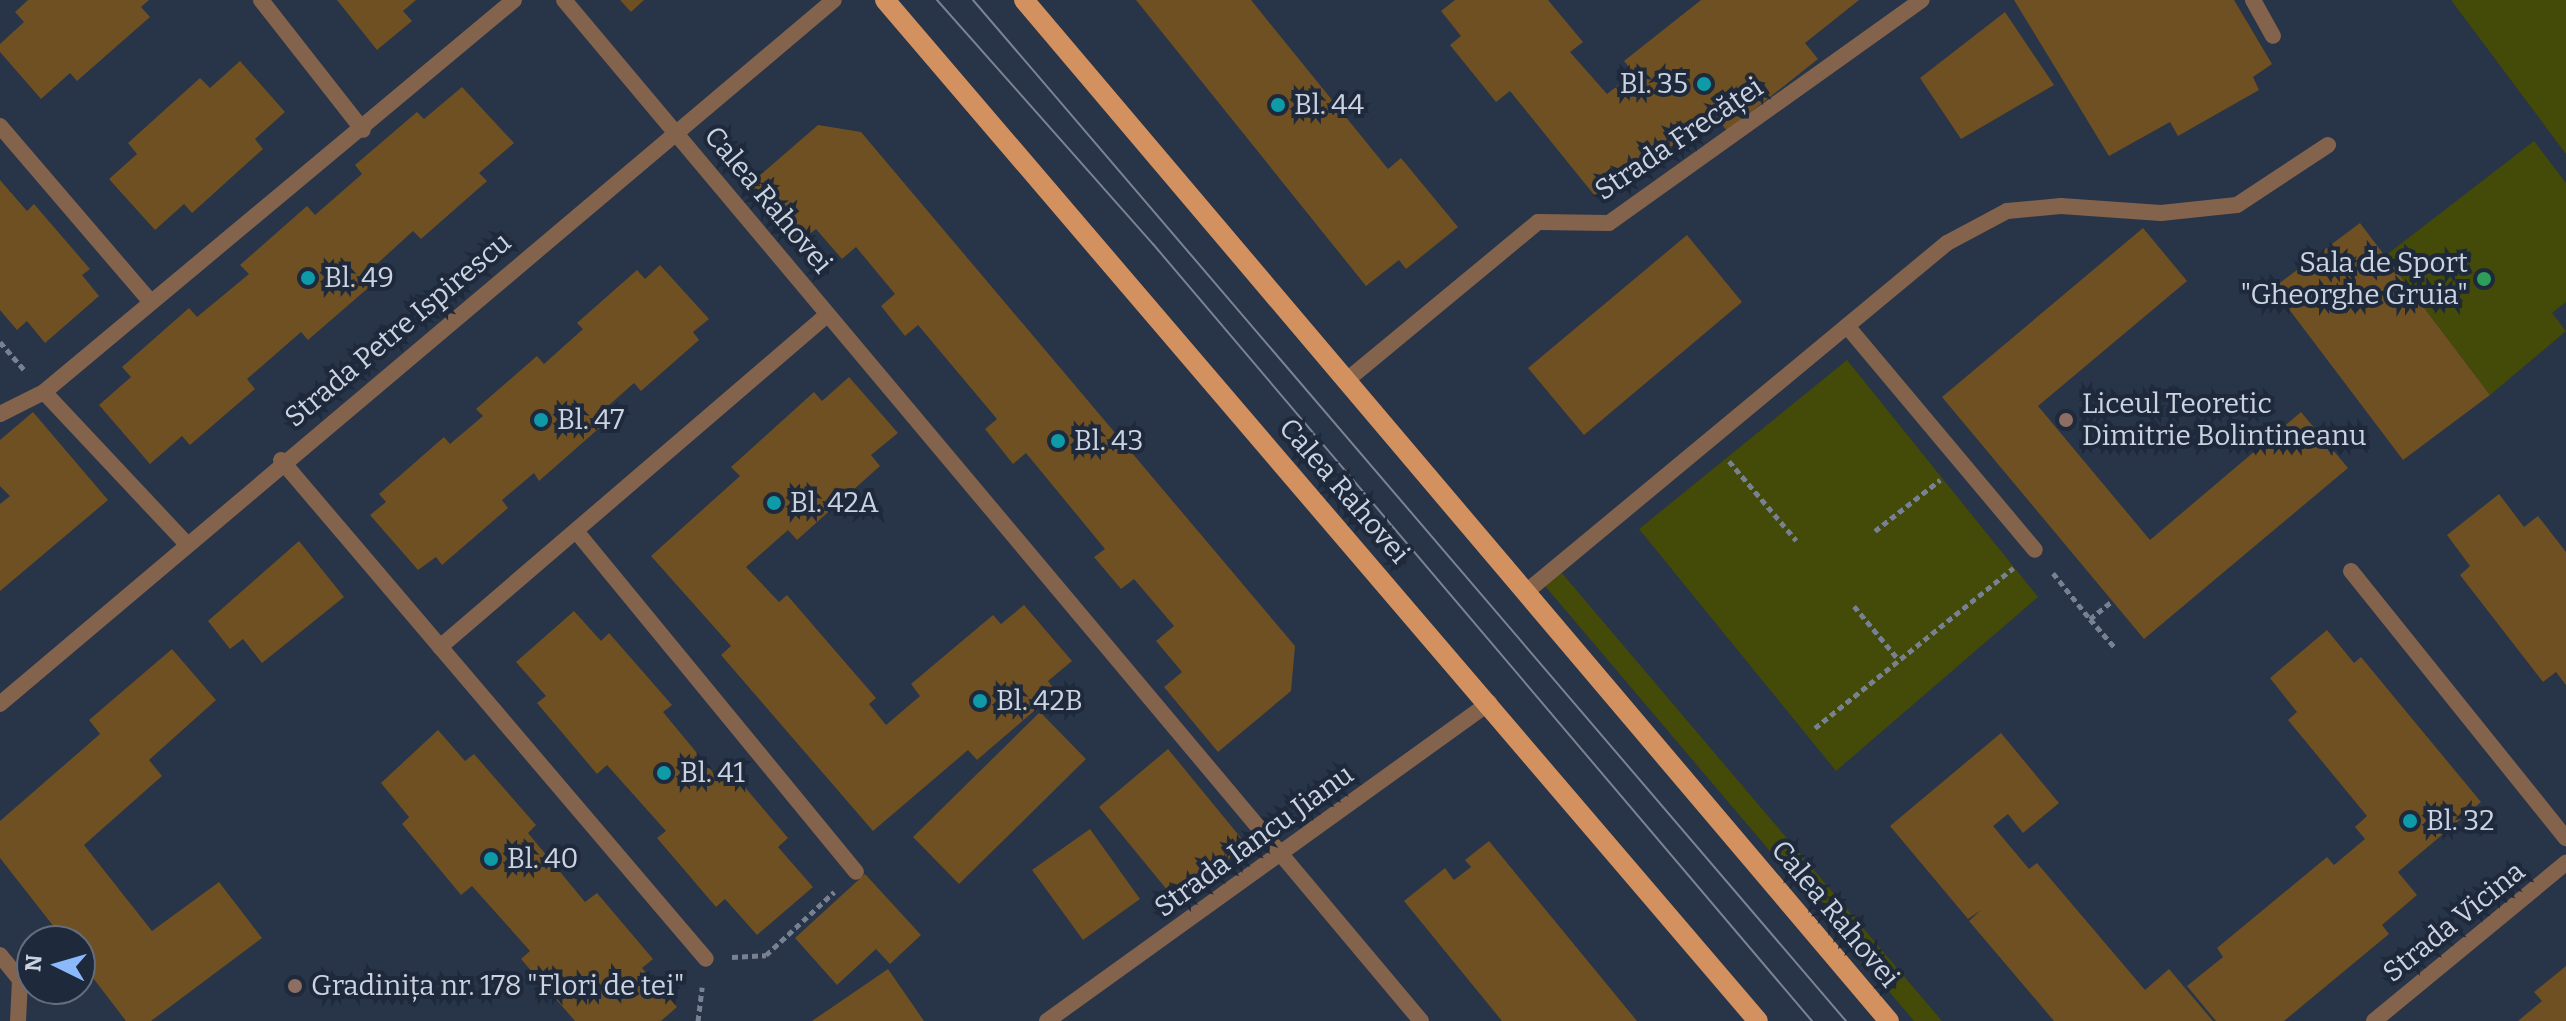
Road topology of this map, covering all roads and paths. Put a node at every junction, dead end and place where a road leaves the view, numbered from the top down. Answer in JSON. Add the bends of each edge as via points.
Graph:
{"nodes":[{"id":1,"x":261,"y":0,"type":"edge"},
{"id":2,"x":514,"y":0,"type":"edge"},
{"id":3,"x":564,"y":0,"type":"edge"},
{"id":4,"x":834,"y":0,"type":"edge"},
{"id":5,"x":885,"y":0,"type":"edge"},
{"id":6,"x":1024,"y":0,"type":"edge"},
{"id":7,"x":1922,"y":0,"type":"edge"},
{"id":8,"x":2253,"y":0,"type":"edge"},
{"id":9,"x":2273,"y":36,"type":"dead end"},
{"id":10,"x":0,"y":126,"type":"edge"},
{"id":11,"x":363,"y":130,"type":"junction"},
{"id":12,"x":675,"y":134,"type":"junction"},
{"id":13,"x":2328,"y":145,"type":"dead end"},
{"id":14,"x":151,"y":302,"type":"junction"},
{"id":15,"x":827,"y":315,"type":"junction"},
{"id":16,"x":1847,"y":326,"type":"junction"},
{"id":17,"x":1347,"y":380,"type":"junction"},
{"id":18,"x":44,"y":392,"type":"junction"},
{"id":19,"x":0,"y":414,"type":"edge"},
{"id":20,"x":1710,"y":439,"type":"junction"},
{"id":21,"x":281,"y":460,"type":"junction"},
{"id":22,"x":1962,"y":463,"type":"junction"},
{"id":23,"x":576,"y":531,"type":"junction"},
{"id":24,"x":1875,"y":531,"type":"dead end"},
{"id":25,"x":1796,"y":540,"type":"dead end"},
{"id":26,"x":186,"y":543,"type":"junction"},
{"id":27,"x":2035,"y":550,"type":"junction"},
{"id":28,"x":2351,"y":571,"type":"dead end"},
{"id":29,"x":1526,"y":592,"type":"junction"},
{"id":30,"x":2112,"y":601,"type":"dead end"},
{"id":31,"x":1854,"y":606,"type":"dead end"},
{"id":32,"x":2090,"y":619,"type":"junction"},
{"id":33,"x":440,"y":647,"type":"junction"},
{"id":34,"x":2114,"y":647,"type":"dead end"},
{"id":35,"x":1899,"y":660,"type":"junction"},
{"id":36,"x":1489,"y":703,"type":"junction"},
{"id":37,"x":0,"y":704,"type":"edge"},
{"id":38,"x":1815,"y":728,"type":"dead end"},
{"id":39,"x":2566,"y":838,"type":"edge"},
{"id":40,"x":1281,"y":854,"type":"junction"},
{"id":41,"x":2566,"y":863,"type":"edge"},
{"id":42,"x":856,"y":872,"type":"joint"},
{"id":43,"x":0,"y":955,"type":"edge"},
{"id":44,"x":706,"y":959,"type":"joint"},
{"id":45,"x":18,"y":1021,"type":"edge"},
{"id":46,"x":1047,"y":1021,"type":"edge"},
{"id":47,"x":1421,"y":1021,"type":"edge"},
{"id":48,"x":1758,"y":1021,"type":"edge"},
{"id":49,"x":1889,"y":1021,"type":"edge"},
{"id":50,"x":2374,"y":1021,"type":"edge"}],
"edges":[{"from":1,"to":11,"type":"street"},
{"from":2,"to":11,"type":"street"},
{"from":3,"to":12,"type":"street","name":"Calea Rahovei"},
{"from":4,"to":12,"type":"street","name":"Strada Petre Ispirescu"},
{"from":5,"to":36,"type":"main road","name":"Calea Rahovei"},
{"from":6,"to":17,"type":"main road","name":"Calea Rahovei"},
{"from":7,"to":17,"type":"street","name":"Strada Frecăței","via":[[1609,223],[1538,222]]},
{"from":8,"to":9,"type":"street"},
{"from":10,"to":14,"type":"street"},
{"from":11,"to":14,"type":"street"},
{"from":12,"to":15,"type":"street","name":"Calea Rahovei"},
{"from":12,"to":21,"type":"street","name":"Strada Petre Ispirescu"},
{"from":13,"to":16,"type":"street","via":[[2237,205],[2161,213],[2061,206],[2007,211],[1947,243]]},
{"from":14,"to":18,"type":"street"},
{"from":15,"to":23,"type":"street"},
{"from":15,"to":40,"type":"street","name":"Calea Rahovei"},
{"from":16,"to":20,"type":"street"},
{"from":16,"to":22,"type":"street"},
{"from":17,"to":29,"type":"main road","name":"Calea Rahovei"},
{"from":18,"to":19,"type":"street"},
{"from":18,"to":26,"type":"street"},
{"from":20,"to":25,"type":"path"},
{"from":20,"to":29,"type":"street"},
{"from":21,"to":26,"type":"street","name":"Strada Petre Ispirescu"},
{"from":21,"to":33,"type":"street"},
{"from":22,"to":24,"type":"path"},
{"from":22,"to":27,"type":"street"},
{"from":23,"to":33,"type":"street"},
{"from":23,"to":42,"type":"street"},
{"from":26,"to":37,"type":"street","name":"Strada Petre Ispirescu"},
{"from":27,"to":32,"type":"path"},
{"from":27,"to":35,"type":"path"},
{"from":28,"to":39,"type":"street"},
{"from":29,"to":49,"type":"main road","name":"Calea Rahovei"},
{"from":30,"to":32,"type":"path"},
{"from":31,"to":35,"type":"path"},
{"from":32,"to":34,"type":"path"},
{"from":33,"to":44,"type":"street"},
{"from":35,"to":38,"type":"path"},
{"from":36,"to":40,"type":"street","name":"Strada Iancu Jianu"},
{"from":36,"to":48,"type":"main road","name":"Calea Rahovei"},
{"from":40,"to":46,"type":"street","name":"Strada Iancu Jianu"},
{"from":40,"to":47,"type":"street","name":"Calea Rahovei"},
{"from":41,"to":50,"type":"street","name":"Strada Vicina"},
{"from":42,"to":44,"type":"path","via":[[766,955]]},
{"from":43,"to":45,"type":"street","via":[[20,980]]}]}
